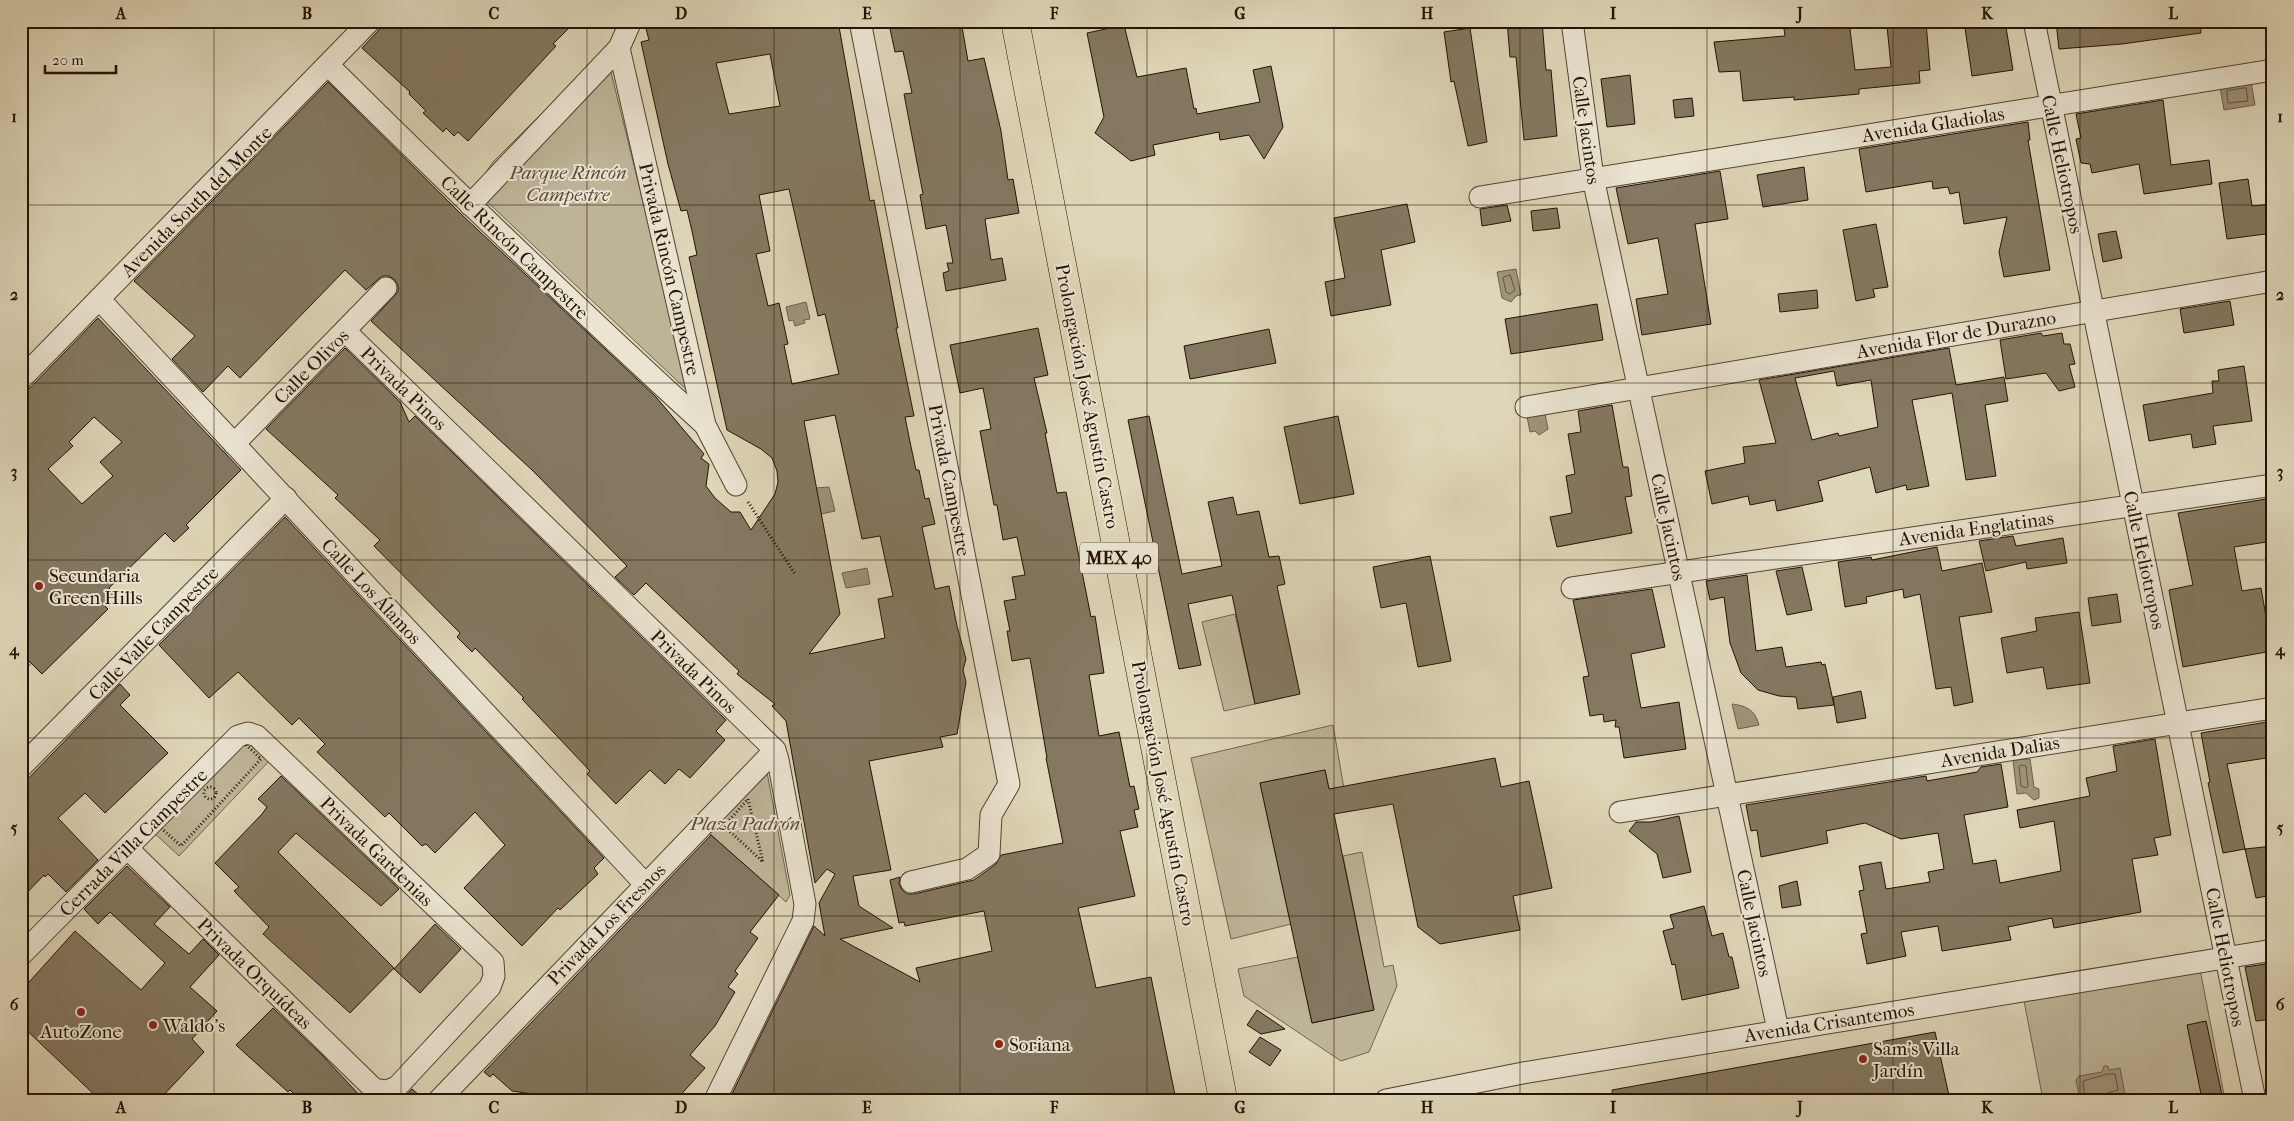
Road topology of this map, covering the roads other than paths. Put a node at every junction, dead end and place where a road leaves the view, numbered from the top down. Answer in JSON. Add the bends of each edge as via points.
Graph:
{"nodes":[{"id":1,"x":370,"y":21,"type":"edge"},
{"id":2,"x":631,"y":21,"type":"edge"},
{"id":3,"x":860,"y":21,"type":"edge"},
{"id":4,"x":1016,"y":21,"type":"edge"},
{"id":5,"x":1572,"y":21,"type":"edge"},
{"id":6,"x":2034,"y":21,"type":"edge"},
{"id":7,"x":619,"y":48,"type":"junction"},
{"id":8,"x":329,"y":66,"type":"junction"},
{"id":9,"x":2273,"y":70,"type":"edge"},
{"id":10,"x":2051,"y":105,"type":"junction"},
{"id":11,"x":1593,"y":178,"type":"junction"},
{"id":12,"x":1480,"y":197,"type":"dead end"},
{"id":13,"x":470,"y":205,"type":"junction"},
{"id":14,"x":2273,"y":282,"type":"edge"},
{"id":15,"x":386,"y":288,"type":"dead end"},
{"id":16,"x":99,"y":299,"type":"junction"},
{"id":17,"x":2094,"y":311,"type":"junction"},
{"id":18,"x":345,"y":332,"type":"junction"},
{"id":19,"x":21,"y":379,"type":"edge"},
{"id":20,"x":1638,"y":388,"type":"junction"},
{"id":21,"x":1526,"y":407,"type":"dead end"},
{"id":22,"x":705,"y":425,"type":"junction"},
{"id":23,"x":234,"y":444,"type":"junction"},
{"id":24,"x":736,"y":485,"type":"road end"},
{"id":25,"x":2273,"y":485,"type":"edge"},
{"id":26,"x":286,"y":498,"type":"junction"},
{"id":27,"x":2134,"y":506,"type":"junction"},
{"id":28,"x":1678,"y":572,"type":"junction"},
{"id":29,"x":1572,"y":588,"type":"dead end"},
{"id":30,"x":2273,"y":708,"type":"edge"},
{"id":31,"x":2178,"y":723,"type":"junction"},
{"id":32,"x":248,"y":733,"type":"joint"},
{"id":33,"x":774,"y":750,"type":"junction"},
{"id":34,"x":21,"y":767,"type":"edge"},
{"id":35,"x":1727,"y":794,"type":"junction"},
{"id":36,"x":1620,"y":812,"type":"dead end"},
{"id":37,"x":127,"y":848,"type":"junction"},
{"id":38,"x":911,"y":882,"type":"dead end"},
{"id":39,"x":646,"y":884,"type":"junction"},
{"id":40,"x":2273,"y":950,"type":"edge"},
{"id":41,"x":21,"y":955,"type":"edge"},
{"id":42,"x":2226,"y":957,"type":"junction"},
{"id":43,"x":1778,"y":1030,"type":"junction"},
{"id":44,"x":386,"y":1091,"type":"joint"},
{"id":45,"x":1224,"y":1098,"type":"edge"},
{"id":46,"x":439,"y":1100,"type":"edge"},
{"id":47,"x":714,"y":1100,"type":"edge"},
{"id":48,"x":1386,"y":1100,"type":"edge"},
{"id":49,"x":2255,"y":1100,"type":"edge"}],
"edges":[{"from":1,"to":8,"type":"street","name":"Avenida South del Monte"},
{"from":2,"to":7,"type":"street"},
{"from":3,"to":38,"type":"street","name":"Privada Campestre","via":[[1009,784],[991,815],[989,854],[967,869]]},
{"from":4,"to":45,"type":"highway","name":"Prolongación José Agustín Castro","number":"MEX 40"},
{"from":5,"to":11,"type":"street","name":"Calle Jacintos"},
{"from":6,"to":10,"type":"street","name":"Calle Heliotropos"},
{"from":7,"to":13,"type":"street"},
{"from":7,"to":22,"type":"street","name":"Privada Rincón Campestre"},
{"from":8,"to":13,"type":"street","name":"Calle Rincón Campestre"},
{"from":8,"to":16,"type":"street","name":"Avenida South del Monte"},
{"from":9,"to":10,"type":"street","name":"Avenida Gladiolas"},
{"from":10,"to":11,"type":"street","name":"Avenida Gladiolas"},
{"from":10,"to":17,"type":"street","name":"Calle Heliotropos"},
{"from":11,"to":12,"type":"street","name":"Avenida Gladiolas"},
{"from":11,"to":20,"type":"street","name":"Calle Jacintos"},
{"from":13,"to":22,"type":"street","name":"Calle Rincón Campestre"},
{"from":14,"to":17,"type":"street","name":"Avenida Flor de Durazno"},
{"from":15,"to":18,"type":"street","name":"Calle Olivos"},
{"from":16,"to":19,"type":"street","name":"Avenida South del Monte"},
{"from":16,"to":23,"type":"street","name":"Calle Los Álamos"},
{"from":17,"to":20,"type":"street","name":"Avenida Flor de Durazno"},
{"from":17,"to":27,"type":"street","name":"Calle Heliotropos"},
{"from":18,"to":23,"type":"street","name":"Calle Olivos"},
{"from":18,"to":33,"type":"street","name":"Privada Pinos"},
{"from":20,"to":21,"type":"street","name":"Avenida Flor de Durazno"},
{"from":20,"to":28,"type":"street","name":"Calle Jacintos"},
{"from":22,"to":24,"type":"street","name":"Privada Rincón Campestre"},
{"from":23,"to":26,"type":"street","name":"Calle Los Álamos"},
{"from":25,"to":27,"type":"street","name":"Avenida Englatinas"},
{"from":26,"to":34,"type":"street","name":"Calle Valle Campestre"},
{"from":26,"to":39,"type":"street","name":"Calle Los Álamos"},
{"from":27,"to":28,"type":"street","name":"Avenida Englatinas"},
{"from":27,"to":31,"type":"street","name":"Calle Heliotropos"},
{"from":28,"to":29,"type":"street","name":"Avenida Englatinas"},
{"from":28,"to":35,"type":"street","name":"Calle Jacintos"},
{"from":30,"to":31,"type":"street","name":"Avenida Dalias"},
{"from":31,"to":35,"type":"street","name":"Avenida Dalias"},
{"from":31,"to":42,"type":"street","name":"Calle Heliotropos"},
{"from":32,"to":37,"type":"street","name":"Cerrada Villa Campestre","via":[[238,736]]},
{"from":32,"to":44,"type":"street","name":"Privada Gardenias","via":[[257,736],[493,962],[494,976],[490,987],[397,1087]]},
{"from":33,"to":39,"type":"street","name":"Privada Los Fresnos"},
{"from":33,"to":47,"type":"street","via":[[804,904],[803,921]]},
{"from":35,"to":36,"type":"street","name":"Avenida Dalias"},
{"from":35,"to":43,"type":"street","name":"Calle Jacintos"},
{"from":37,"to":41,"type":"street","name":"Cerrada Villa Campestre"},
{"from":37,"to":44,"type":"street","name":"Privada Orquídeas","via":[[374,1089]]},
{"from":39,"to":46,"type":"street","name":"Privada Los Fresnos"},
{"from":40,"to":42,"type":"street","name":"Avenida Crisantemos"},
{"from":42,"to":43,"type":"street","name":"Avenida Crisantemos"},
{"from":42,"to":49,"type":"street","name":"Calle Heliotropos"},
{"from":43,"to":48,"type":"street","name":"Avenida Crisantemos"}]}
